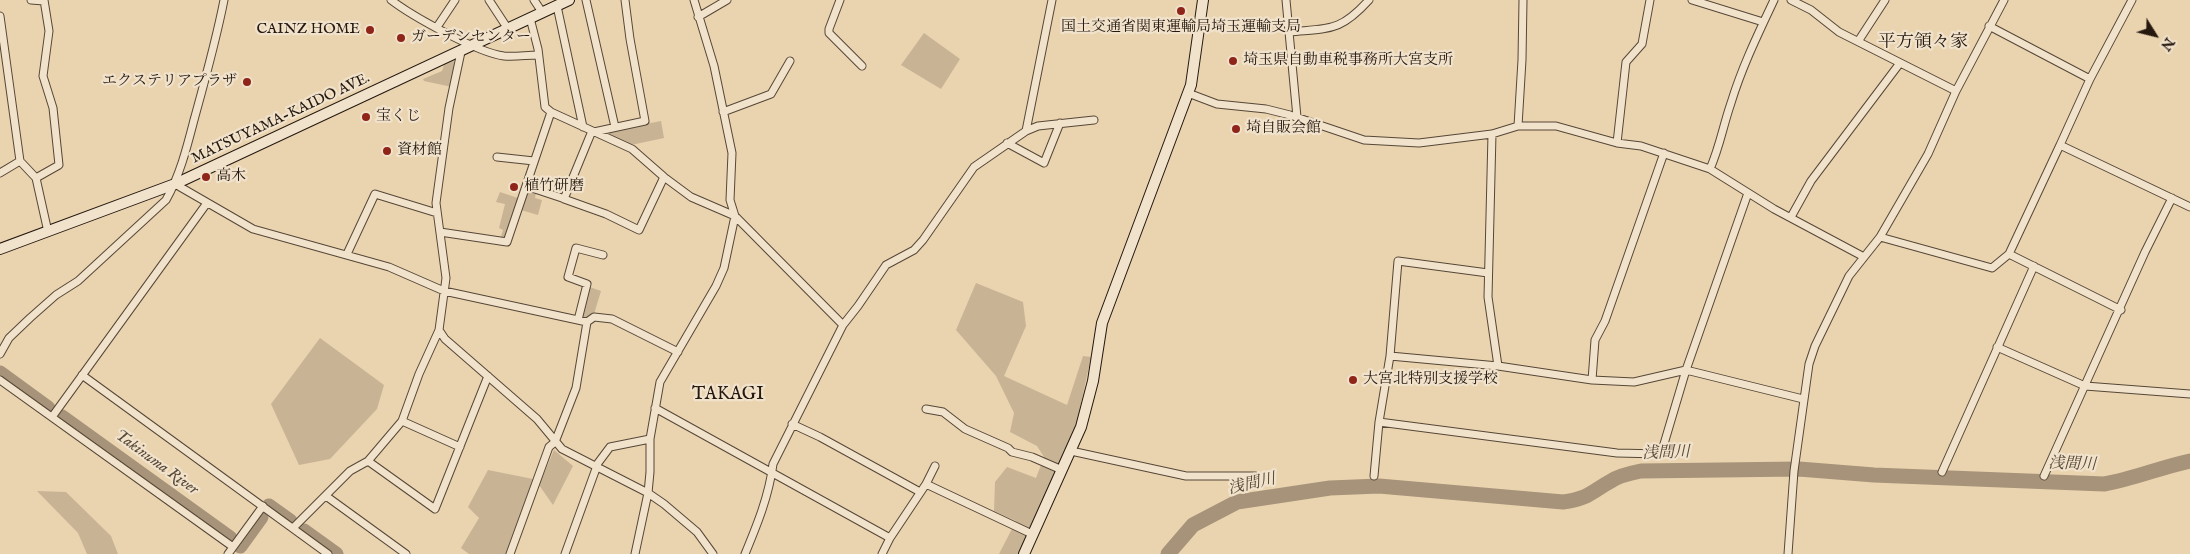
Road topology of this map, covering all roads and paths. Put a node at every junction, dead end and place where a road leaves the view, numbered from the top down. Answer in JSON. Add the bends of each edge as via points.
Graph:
{"nodes":[{"id":1,"x":31,"y":0,"type":"edge"},
{"id":2,"x":44,"y":0,"type":"edge"},
{"id":3,"x":224,"y":0,"type":"edge"},
{"id":4,"x":391,"y":0,"type":"edge"},
{"id":5,"x":455,"y":0,"type":"edge"},
{"id":6,"x":489,"y":0,"type":"edge"},
{"id":7,"x":534,"y":0,"type":"edge"},
{"id":8,"x":569,"y":0,"type":"edge"},
{"id":9,"x":586,"y":0,"type":"edge"},
{"id":10,"x":625,"y":0,"type":"edge"},
{"id":11,"x":694,"y":0,"type":"edge"},
{"id":12,"x":727,"y":0,"type":"edge"},
{"id":13,"x":840,"y":0,"type":"edge"},
{"id":14,"x":1052,"y":0,"type":"edge"},
{"id":15,"x":1202,"y":0,"type":"edge"},
{"id":16,"x":1286,"y":0,"type":"edge"},
{"id":17,"x":1370,"y":0,"type":"edge"},
{"id":18,"x":1523,"y":0,"type":"edge"},
{"id":19,"x":1650,"y":0,"type":"edge"},
{"id":20,"x":1692,"y":0,"type":"edge"},
{"id":21,"x":1774,"y":0,"type":"edge"},
{"id":22,"x":1791,"y":0,"type":"edge"},
{"id":23,"x":1885,"y":0,"type":"edge"},
{"id":24,"x":2004,"y":0,"type":"edge"},
{"id":25,"x":2132,"y":0,"type":"edge"},
{"id":26,"x":400,"y":3,"type":"edge"},
{"id":27,"x":557,"y":6,"type":"junction"},
{"id":28,"x":542,"y":12,"type":"junction"},
{"id":29,"x":0,"y":16,"type":"edge"},
{"id":30,"x":698,"y":17,"type":"junction"},
{"id":31,"x":530,"y":18,"type":"junction"},
{"id":32,"x":1763,"y":22,"type":"junction"},
{"id":33,"x":1990,"y":26,"type":"junction"},
{"id":34,"x":437,"y":27,"type":"junction"},
{"id":35,"x":508,"y":29,"type":"junction"},
{"id":36,"x":1289,"y":32,"type":"junction"},
{"id":37,"x":1,"y":36,"type":"edge"},
{"id":38,"x":1859,"y":40,"type":"junction"},
{"id":39,"x":473,"y":46,"type":"junction"},
{"id":40,"x":461,"y":52,"type":"junction"},
{"id":41,"x":538,"y":55,"type":"junction"},
{"id":42,"x":790,"y":60,"type":"dead end"},
{"id":43,"x":1900,"y":63,"type":"junction"},
{"id":44,"x":862,"y":66,"type":"dead end"},
{"id":45,"x":2090,"y":79,"type":"junction"},
{"id":46,"x":1956,"y":91,"type":"junction"},
{"id":47,"x":1188,"y":93,"type":"junction"},
{"id":48,"x":551,"y":112,"type":"junction"},
{"id":49,"x":724,"y":112,"type":"junction"},
{"id":50,"x":1297,"y":117,"type":"junction"},
{"id":51,"x":1094,"y":120,"type":"dead end"},
{"id":52,"x":1060,"y":123,"type":"junction"},
{"id":53,"x":1518,"y":126,"type":"junction"},
{"id":54,"x":583,"y":127,"type":"junction"},
{"id":55,"x":614,"y":127,"type":"junction"},
{"id":56,"x":1026,"y":131,"type":"junction"},
{"id":57,"x":592,"y":132,"type":"junction"},
{"id":58,"x":1492,"y":134,"type":"junction"},
{"id":59,"x":1006,"y":143,"type":"junction"},
{"id":60,"x":1617,"y":143,"type":"junction"},
{"id":61,"x":2060,"y":145,"type":"junction"},
{"id":62,"x":1664,"y":153,"type":"junction"},
{"id":63,"x":497,"y":157,"type":"dead end"},
{"id":64,"x":20,"y":160,"type":"junction"},
{"id":65,"x":534,"y":161,"type":"junction"},
{"id":66,"x":1710,"y":169,"type":"junction"},
{"id":67,"x":0,"y":173,"type":"edge"},
{"id":68,"x":664,"y":177,"type":"junction"},
{"id":69,"x":36,"y":178,"type":"junction"},
{"id":70,"x":175,"y":184,"type":"junction"},
{"id":71,"x":526,"y":186,"type":"junction"},
{"id":72,"x":1748,"y":193,"type":"junction"},
{"id":73,"x":2172,"y":198,"type":"junction"},
{"id":74,"x":564,"y":199,"type":"junction"},
{"id":75,"x":207,"y":203,"type":"junction"},
{"id":76,"x":2190,"y":207,"type":"edge"},
{"id":77,"x":437,"y":213,"type":"junction"},
{"id":78,"x":735,"y":216,"type":"junction"},
{"id":79,"x":1791,"y":217,"type":"junction"},
{"id":80,"x":48,"y":232,"type":"junction"},
{"id":81,"x":440,"y":232,"type":"junction"},
{"id":82,"x":1880,"y":238,"type":"junction"},
{"id":83,"x":0,"y":249,"type":"edge"},
{"id":84,"x":347,"y":254,"type":"junction"},
{"id":85,"x":2009,"y":254,"type":"junction"},
{"id":86,"x":602,"y":255,"type":"dead end"},
{"id":87,"x":1864,"y":256,"type":"junction"},
{"id":88,"x":2034,"y":266,"type":"junction"},
{"id":89,"x":1488,"y":273,"type":"junction"},
{"id":90,"x":444,"y":291,"type":"junction"},
{"id":91,"x":2121,"y":310,"type":"junction"},
{"id":92,"x":578,"y":320,"type":"junction"},
{"id":93,"x":587,"y":322,"type":"junction"},
{"id":94,"x":843,"y":325,"type":"junction"},
{"id":95,"x":439,"y":330,"type":"junction"},
{"id":96,"x":1997,"y":347,"type":"junction"},
{"id":97,"x":678,"y":352,"type":"junction"},
{"id":98,"x":0,"y":354,"type":"edge"},
{"id":99,"x":1390,"y":356,"type":"junction"},
{"id":100,"x":1498,"y":366,"type":"junction"},
{"id":101,"x":1686,"y":370,"type":"junction"},
{"id":102,"x":82,"y":375,"type":"junction"},
{"id":103,"x":488,"y":376,"type":"junction"},
{"id":104,"x":0,"y":380,"type":"edge"},
{"id":105,"x":1592,"y":380,"type":"junction"},
{"id":106,"x":2085,"y":386,"type":"junction"},
{"id":107,"x":2190,"y":394,"type":"edge"},
{"id":108,"x":1804,"y":399,"type":"junction"},
{"id":109,"x":655,"y":408,"type":"junction"},
{"id":110,"x":926,"y":409,"type":"dead end"},
{"id":111,"x":52,"y":417,"type":"junction"},
{"id":112,"x":402,"y":420,"type":"junction"},
{"id":113,"x":1379,"y":422,"type":"junction"},
{"id":114,"x":792,"y":424,"type":"junction"},
{"id":115,"x":650,"y":440,"type":"junction"},
{"id":116,"x":555,"y":442,"type":"junction"},
{"id":117,"x":460,"y":447,"type":"junction"},
{"id":118,"x":1070,"y":451,"type":"junction"},
{"id":119,"x":368,"y":461,"type":"junction"},
{"id":120,"x":936,"y":466,"type":"dead end"},
{"id":121,"x":597,"y":469,"type":"junction"},
{"id":122,"x":1062,"y":470,"type":"junction"},
{"id":123,"x":1942,"y":472,"type":"dead end"},
{"id":124,"x":772,"y":473,"type":"junction"},
{"id":125,"x":1255,"y":476,"type":"dead end"},
{"id":126,"x":1374,"y":476,"type":"dead end"},
{"id":127,"x":2044,"y":476,"type":"dead end"},
{"id":128,"x":926,"y":484,"type":"junction"},
{"id":129,"x":920,"y":492,"type":"junction"},
{"id":130,"x":648,"y":493,"type":"junction"},
{"id":131,"x":326,"y":496,"type":"junction"},
{"id":132,"x":263,"y":506,"type":"junction"},
{"id":133,"x":292,"y":528,"type":"junction"},
{"id":134,"x":1032,"y":534,"type":"junction"},
{"id":135,"x":890,"y":538,"type":"junction"},
{"id":136,"x":233,"y":547,"type":"junction"},
{"id":137,"x":228,"y":554,"type":"edge"},
{"id":138,"x":328,"y":554,"type":"edge"},
{"id":139,"x":406,"y":554,"type":"edge"},
{"id":140,"x":510,"y":554,"type":"edge"},
{"id":141,"x":564,"y":554,"type":"edge"},
{"id":142,"x":635,"y":554,"type":"edge"},
{"id":143,"x":713,"y":554,"type":"edge"},
{"id":144,"x":745,"y":554,"type":"edge"},
{"id":145,"x":882,"y":554,"type":"edge"},
{"id":146,"x":1024,"y":554,"type":"edge"},
{"id":147,"x":1788,"y":554,"type":"edge"}],
"edges":[{"from":1,"to":2,"type":"street"},
{"from":2,"to":69,"type":"street","via":[[49,32],[43,76],[53,108],[59,165]]},
{"from":3,"to":70,"type":"street","via":[[212,58]]},
{"from":4,"to":26,"type":"street"},
{"from":5,"to":34,"type":"street"},
{"from":6,"to":35,"type":"street"},
{"from":7,"to":28,"type":"street"},
{"from":8,"to":27,"type":"main road","name":"MATSUYAMA-KAIDO AVE."},
{"from":9,"to":55,"type":"street"},
{"from":10,"to":55,"type":"street","via":[[645,121]]},
{"from":11,"to":30,"type":"street"},
{"from":12,"to":30,"type":"street"},
{"from":13,"to":44,"type":"street","via":[[830,33]]},
{"from":14,"to":56,"type":"street"},
{"from":15,"to":47,"type":"main road"},
{"from":16,"to":36,"type":"street"},
{"from":17,"to":36,"type":"street","via":[[1342,25]]},
{"from":18,"to":53,"type":"street"},
{"from":19,"to":60,"type":"street","via":[[1642,44],[1626,62]]},
{"from":20,"to":32,"type":"street"},
{"from":21,"to":32,"type":"street"},
{"from":22,"to":38,"type":"street","via":[[1812,10],[1839,32]]},
{"from":23,"to":38,"type":"street"},
{"from":24,"to":33,"type":"street"},
{"from":25,"to":45,"type":"street"},
{"from":26,"to":34,"type":"street"},
{"from":27,"to":28,"type":"main road","name":"MATSUYAMA-KAIDO AVE."},
{"from":27,"to":54,"type":"street"},
{"from":28,"to":31,"type":"main road","name":"MATSUYAMA-KAIDO AVE."},
{"from":29,"to":37,"type":"street"},
{"from":30,"to":49,"type":"street"},
{"from":31,"to":35,"type":"main road","name":"MATSUYAMA-KAIDO AVE."},
{"from":31,"to":41,"type":"street"},
{"from":32,"to":66,"type":"street","via":[[1748,55]]},
{"from":33,"to":45,"type":"street"},
{"from":33,"to":46,"type":"street"},
{"from":34,"to":39,"type":"street"},
{"from":35,"to":39,"type":"main road","name":"MATSUYAMA-KAIDO AVE."},
{"from":36,"to":50,"type":"street"},
{"from":37,"to":64,"type":"street"},
{"from":38,"to":43,"type":"street"},
{"from":39,"to":40,"type":"main road","name":"MATSUYAMA-KAIDO AVE."},
{"from":39,"to":41,"type":"street","via":[[504,56]]},
{"from":40,"to":70,"type":"main road","name":"MATSUYAMA-KAIDO AVE."},
{"from":40,"to":77,"type":"street","via":[[449,108]]},
{"from":41,"to":48,"type":"street","via":[[545,107]]},
{"from":42,"to":49,"type":"street","via":[[771,94]]},
{"from":43,"to":46,"type":"street"},
{"from":43,"to":79,"type":"street","via":[[1811,181]]},
{"from":45,"to":61,"type":"street"},
{"from":46,"to":82,"type":"street","via":[[1928,154]]},
{"from":47,"to":50,"type":"street","via":[[1217,104],[1266,109]]},
{"from":47,"to":118,"type":"main road","via":[[1102,323],[1087,408]]},
{"from":48,"to":54,"type":"street"},
{"from":48,"to":65,"type":"street"},
{"from":49,"to":78,"type":"street","via":[[732,154],[730,200]]},
{"from":50,"to":58,"type":"street","via":[[1364,140],[1419,143]]},
{"from":51,"to":52,"type":"street"},
{"from":52,"to":56,"type":"street"},
{"from":52,"to":59,"type":"street","via":[[1044,163]]},
{"from":53,"to":58,"type":"street"},
{"from":53,"to":60,"type":"street","via":[[1556,126]]},
{"from":54,"to":57,"type":"street"},
{"from":55,"to":57,"type":"street"},
{"from":56,"to":59,"type":"street"},
{"from":57,"to":68,"type":"street","via":[[632,149]]},
{"from":57,"to":74,"type":"street"},
{"from":58,"to":89,"type":"street"},
{"from":59,"to":94,"type":"street","via":[[974,167],[914,250],[886,265]]},
{"from":60,"to":62,"type":"street"},
{"from":61,"to":73,"type":"street"},
{"from":61,"to":85,"type":"street"},
{"from":62,"to":66,"type":"street"},
{"from":62,"to":105,"type":"street","via":[[1595,340]]},
{"from":63,"to":65,"type":"street"},
{"from":64,"to":67,"type":"street"},
{"from":64,"to":69,"type":"street"},
{"from":65,"to":71,"type":"street"},
{"from":66,"to":72,"type":"street"},
{"from":68,"to":74,"type":"street","via":[[639,230]]},
{"from":68,"to":78,"type":"street","via":[[691,197]]},
{"from":69,"to":80,"type":"street"},
{"from":70,"to":75,"type":"street"},
{"from":70,"to":80,"type":"main road","name":"MATSUYAMA-KAIDO AVE."},
{"from":70,"to":98,"type":"street","via":[[166,200],[102,260],[56,295],[9,338]]},
{"from":71,"to":74,"type":"street"},
{"from":71,"to":81,"type":"street","via":[[507,242]]},
{"from":72,"to":79,"type":"street"},
{"from":72,"to":101,"type":"street"},
{"from":73,"to":76,"type":"street"},
{"from":73,"to":91,"type":"street"},
{"from":75,"to":84,"type":"street","via":[[253,229]]},
{"from":75,"to":102,"type":"street"},
{"from":77,"to":81,"type":"street"},
{"from":77,"to":84,"type":"street","via":[[375,194]]},
{"from":78,"to":94,"type":"street"},
{"from":78,"to":97,"type":"street","via":[[724,268]]},
{"from":79,"to":87,"type":"street"},
{"from":80,"to":83,"type":"main road","name":"MATSUYAMA-KAIDO AVE."},
{"from":81,"to":90,"type":"street","via":[[446,278]]},
{"from":82,"to":85,"type":"street","via":[[1992,268]]},
{"from":82,"to":87,"type":"street"},
{"from":84,"to":90,"type":"street","via":[[389,267]]},
{"from":85,"to":88,"type":"street"},
{"from":86,"to":92,"type":"street","via":[[576,248],[568,277],[587,284]]},
{"from":87,"to":108,"type":"street","via":[[1849,276],[1815,346]]},
{"from":88,"to":91,"type":"street"},
{"from":88,"to":96,"type":"street"},
{"from":89,"to":99,"type":"street","via":[[1398,261]]},
{"from":89,"to":100,"type":"street","via":[[1488,297]]},
{"from":90,"to":92,"type":"street"},
{"from":90,"to":95,"type":"street"},
{"from":91,"to":106,"type":"street"},
{"from":92,"to":93,"type":"street"},
{"from":93,"to":97,"type":"street","via":[[594,318],[612,319]]},
{"from":93,"to":116,"type":"street","via":[[576,388]]},
{"from":94,"to":114,"type":"street"},
{"from":95,"to":103,"type":"street","via":[[444,339]]},
{"from":95,"to":112,"type":"street","via":[[418,374]]},
{"from":96,"to":106,"type":"street"},
{"from":96,"to":123,"type":"street"},
{"from":97,"to":109,"type":"street","via":[[660,382]]},
{"from":99,"to":100,"type":"street"},
{"from":99,"to":113,"type":"street"},
{"from":100,"to":105,"type":"street"},
{"from":101,"to":105,"type":"street","via":[[1634,382]]},
{"from":101,"to":108,"type":"street"},
{"from":101,"to":113,"type":"street","via":[[1661,454],[1617,453]]},
{"from":102,"to":111,"type":"street"},
{"from":102,"to":132,"type":"street"},
{"from":103,"to":116,"type":"street","via":[[537,419]]},
{"from":103,"to":117,"type":"street"},
{"from":104,"to":111,"type":"street"},
{"from":106,"to":107,"type":"street"},
{"from":106,"to":127,"type":"street"},
{"from":108,"to":147,"type":"street","via":[[1794,468]]},
{"from":109,"to":115,"type":"street"},
{"from":109,"to":124,"type":"street"},
{"from":110,"to":122,"type":"street","via":[[943,412],[965,429],[1012,452]]},
{"from":111,"to":136,"type":"street"},
{"from":112,"to":117,"type":"street"},
{"from":112,"to":119,"type":"street"},
{"from":113,"to":126,"type":"street"},
{"from":114,"to":124,"type":"street"},
{"from":114,"to":129,"type":"street","via":[[820,436]]},
{"from":115,"to":121,"type":"street","via":[[610,448]]},
{"from":115,"to":130,"type":"street"},
{"from":116,"to":121,"type":"street","via":[[562,450]]},
{"from":116,"to":140,"type":"street","via":[[549,447]]},
{"from":117,"to":119,"type":"street","via":[[435,509]]},
{"from":118,"to":122,"type":"main road"},
{"from":118,"to":125,"type":"street","via":[[1186,476]]},
{"from":119,"to":131,"type":"street","via":[[350,471]]},
{"from":120,"to":128,"type":"street"},
{"from":121,"to":130,"type":"street"},
{"from":121,"to":141,"type":"street"},
{"from":122,"to":134,"type":"main road"},
{"from":124,"to":135,"type":"street"},
{"from":124,"to":144,"type":"street","via":[[760,518]]},
{"from":128,"to":129,"type":"street"},
{"from":128,"to":134,"type":"street"},
{"from":129,"to":135,"type":"street"},
{"from":130,"to":142,"type":"street"},
{"from":130,"to":143,"type":"street","via":[[697,532]]},
{"from":131,"to":133,"type":"street"},
{"from":131,"to":139,"type":"street"},
{"from":132,"to":133,"type":"street"},
{"from":132,"to":136,"type":"street"},
{"from":133,"to":138,"type":"street"},
{"from":134,"to":146,"type":"main road"},
{"from":135,"to":145,"type":"street"},
{"from":136,"to":137,"type":"street"}]}
